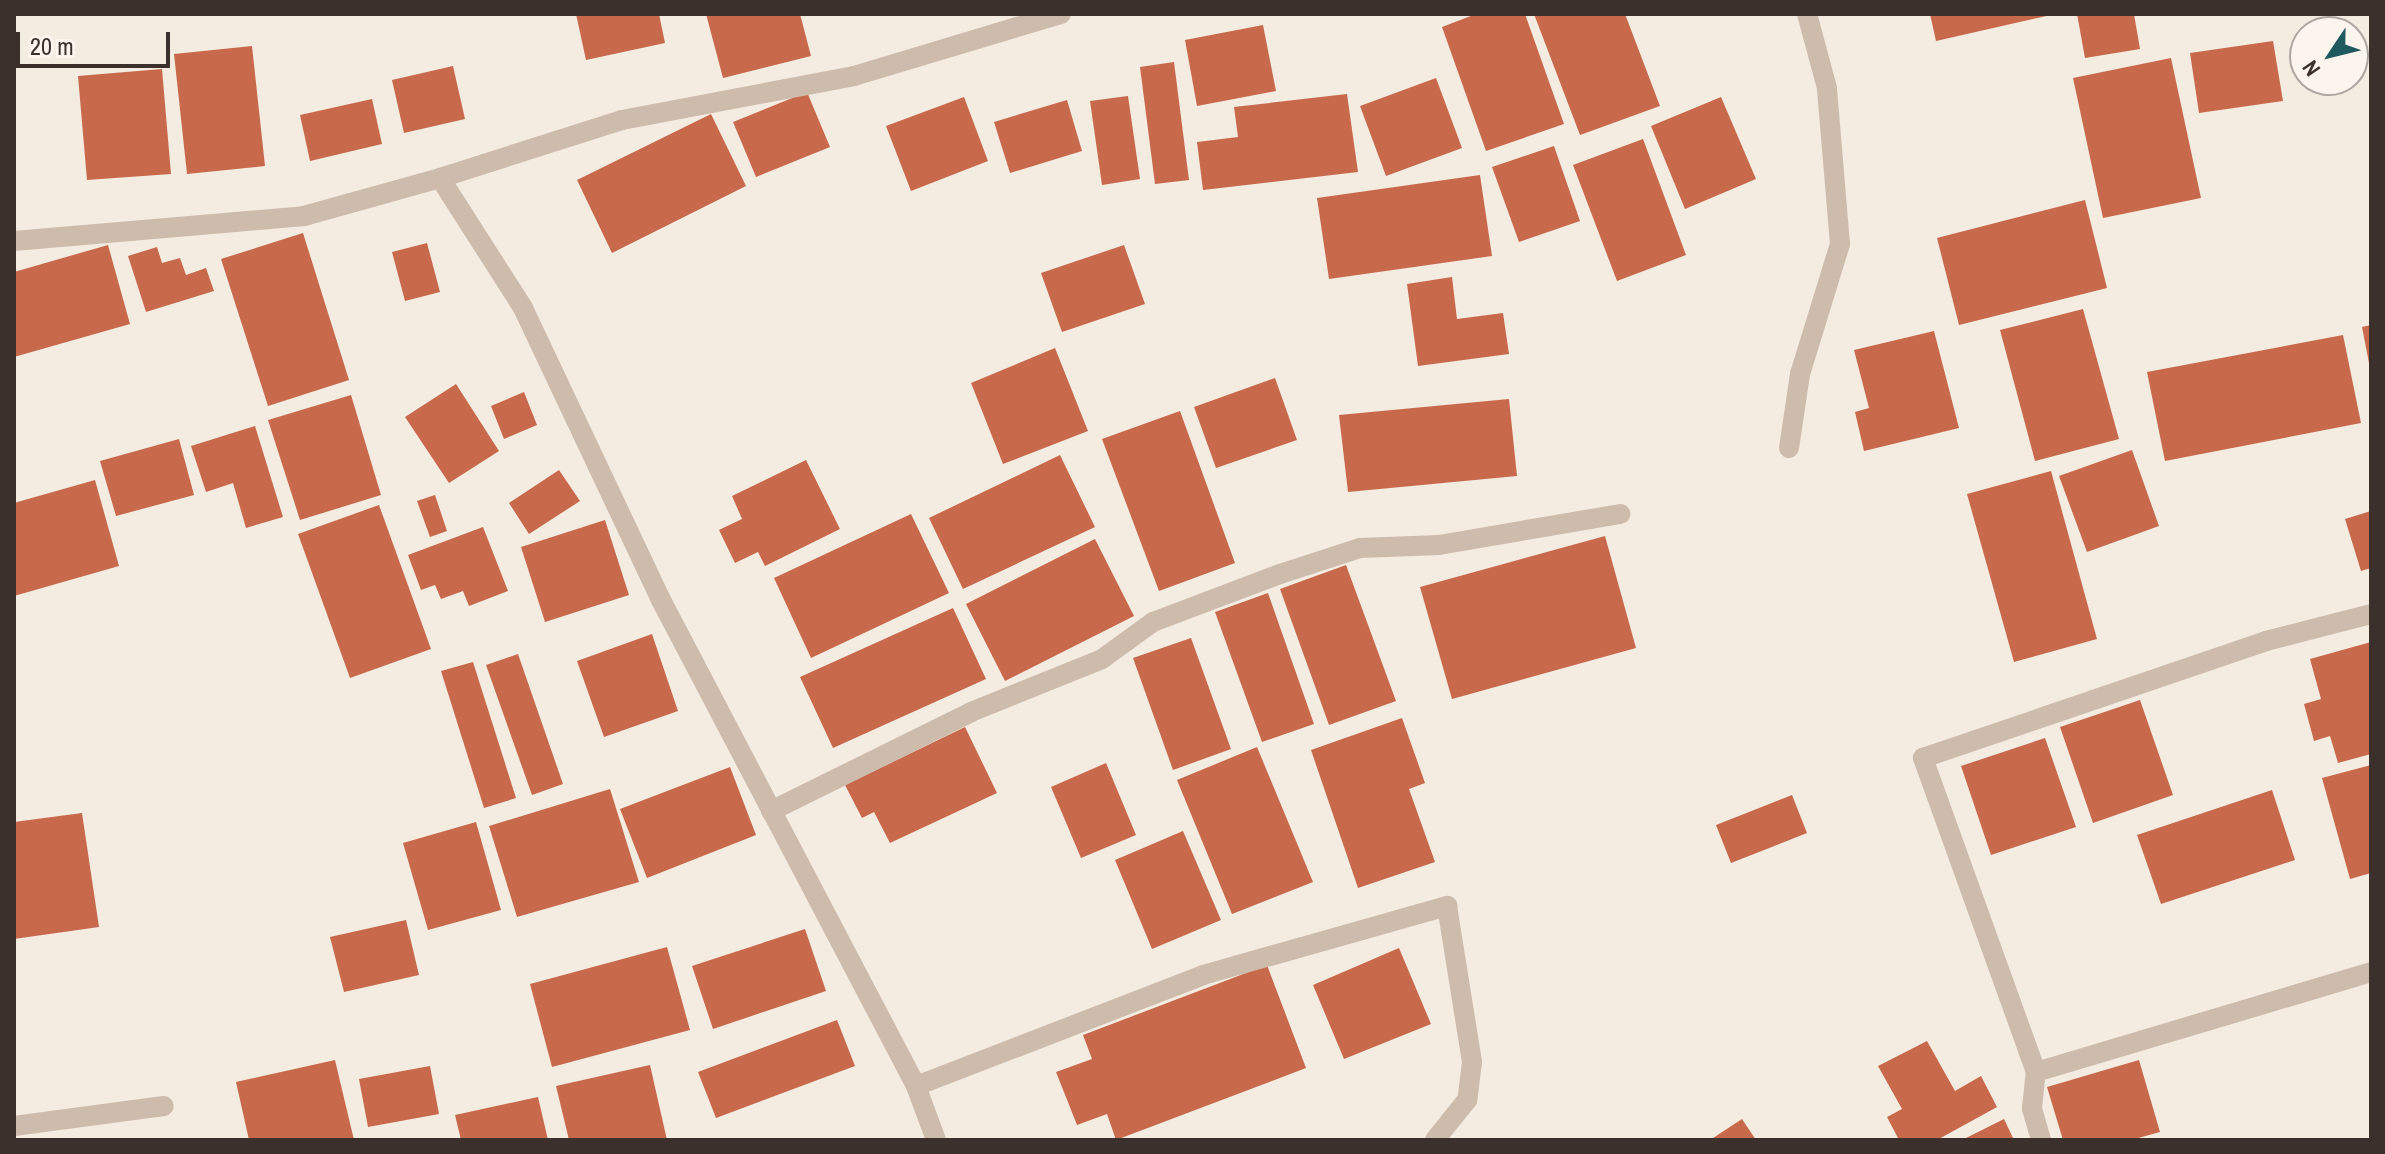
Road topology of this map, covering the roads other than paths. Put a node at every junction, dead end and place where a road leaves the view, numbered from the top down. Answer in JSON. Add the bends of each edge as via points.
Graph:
{"nodes":[{"id":1,"x":1807,"y":14,"type":"edge"},
{"id":2,"x":1049,"y":15,"type":"edge"},
{"id":3,"x":440,"y":178,"type":"junction"},
{"id":4,"x":14,"y":241,"type":"edge"},
{"id":5,"x":1789,"y":448,"type":"dead end"},
{"id":6,"x":1620,"y":514,"type":"dead end"},
{"id":7,"x":2371,"y":614,"type":"edge"},
{"id":8,"x":771,"y":811,"type":"junction"},
{"id":9,"x":2371,"y":972,"type":"edge"},
{"id":10,"x":2036,"y":1072,"type":"junction"},
{"id":11,"x":916,"y":1086,"type":"junction"},
{"id":12,"x":164,"y":1106,"type":"dead end"},
{"id":13,"x":14,"y":1126,"type":"edge"},
{"id":14,"x":936,"y":1140,"type":"edge"},
{"id":15,"x":1435,"y":1140,"type":"edge"},
{"id":16,"x":2041,"y":1140,"type":"edge"}],
"edges":[{"from":1,"to":5,"type":"street","via":[[1827,88],[1840,244],[1800,374]]},
{"from":2,"to":3,"type":"street","via":[[854,76],[622,120]]},
{"from":3,"to":4,"type":"street","via":[[304,216]]},
{"from":3,"to":8,"type":"street","via":[[523,308],[661,600]]},
{"from":6,"to":8,"type":"street","via":[[1439,545],[1360,548],[1280,574],[1153,622],[1102,659],[971,712]]},
{"from":7,"to":10,"type":"street","via":[[2266,641],[1923,758]]},
{"from":8,"to":11,"type":"street"},
{"from":9,"to":10,"type":"street"},
{"from":10,"to":16,"type":"street","via":[[2032,1108]]},
{"from":11,"to":14,"type":"street"},
{"from":11,"to":15,"type":"street","via":[[1203,975],[1447,906],[1472,1062],[1467,1100]]},
{"from":12,"to":13,"type":"street"}]}
